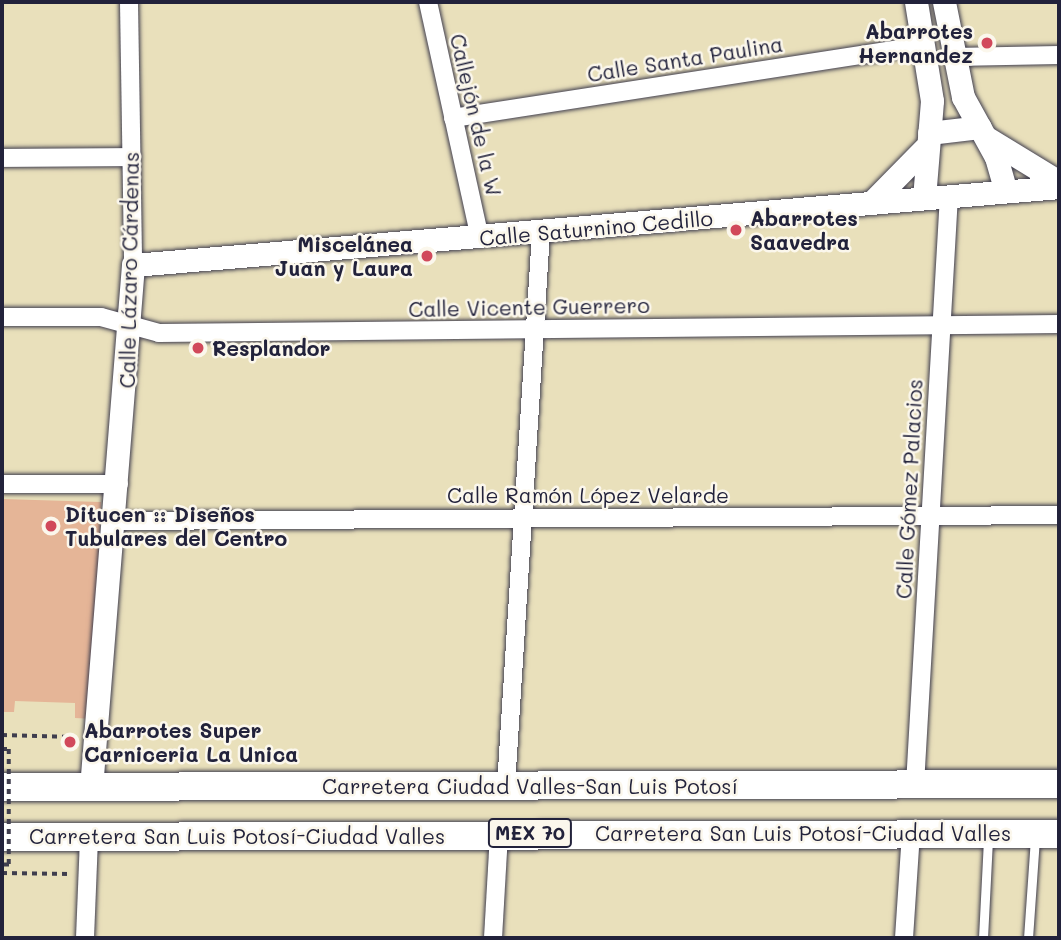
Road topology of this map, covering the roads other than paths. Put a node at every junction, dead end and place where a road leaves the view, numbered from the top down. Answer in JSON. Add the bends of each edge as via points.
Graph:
{"nodes":[{"id":1,"x":129,"y":2,"type":"edge"},
{"id":2,"x":428,"y":2,"type":"edge"},
{"id":3,"x":916,"y":2,"type":"edge"},
{"id":4,"x":944,"y":2,"type":"edge"},
{"id":5,"x":924,"y":45,"type":"junction"},
{"id":6,"x":1059,"y":55,"type":"edge"},
{"id":7,"x":954,"y":57,"type":"junction"},
{"id":8,"x":453,"y":118,"type":"junction"},
{"id":9,"x":983,"y":132,"type":"junction"},
{"id":10,"x":926,"y":141,"type":"junction"},
{"id":11,"x":132,"y":157,"type":"junction"},
{"id":12,"x":2,"y":158,"type":"edge"},
{"id":13,"x":1059,"y":184,"type":"edge"},
{"id":14,"x":1006,"y":191,"type":"junction"},
{"id":15,"x":948,"y":196,"type":"junction"},
{"id":16,"x":924,"y":198,"type":"junction"},
{"id":17,"x":871,"y":203,"type":"junction"},
{"id":18,"x":541,"y":233,"type":"junction"},
{"id":19,"x":480,"y":238,"type":"junction"},
{"id":20,"x":133,"y":265,"type":"junction"},
{"id":21,"x":2,"y":317,"type":"edge"},
{"id":22,"x":1059,"y":324,"type":"edge"},
{"id":23,"x":132,"y":326,"type":"junction"},
{"id":24,"x":941,"y":326,"type":"junction"},
{"id":25,"x":535,"y":329,"type":"junction"},
{"id":26,"x":2,"y":484,"type":"edge"},
{"id":27,"x":119,"y":484,"type":"junction"},
{"id":28,"x":1059,"y":515,"type":"edge"},
{"id":29,"x":930,"y":516,"type":"junction"},
{"id":30,"x":523,"y":518,"type":"junction"},
{"id":31,"x":117,"y":521,"type":"junction"},
{"id":32,"x":1059,"y":784,"type":"edge"},
{"id":33,"x":915,"y":785,"type":"junction"},
{"id":34,"x":506,"y":786,"type":"junction"},
{"id":35,"x":2,"y":787,"type":"edge"},
{"id":36,"x":91,"y":788,"type":"junction"},
{"id":37,"x":911,"y":832,"type":"junction"},
{"id":38,"x":988,"y":833,"type":"junction"},
{"id":39,"x":1047,"y":833,"type":"edge"},
{"id":40,"x":499,"y":834,"type":"junction"},
{"id":41,"x":2,"y":837,"type":"edge"},
{"id":42,"x":89,"y":837,"type":"junction"},
{"id":43,"x":85,"y":938,"type":"edge"},
{"id":44,"x":493,"y":938,"type":"edge"},
{"id":45,"x":904,"y":938,"type":"edge"},
{"id":46,"x":983,"y":938,"type":"edge"},
{"id":47,"x":1028,"y":938,"type":"edge"}],
"edges":[{"from":1,"to":11,"type":"street","name":"Calle Lázaro Cárdenas"},
{"from":2,"to":8,"type":"street","name":"Callejón de la W"},
{"from":3,"to":5,"type":"street"},
{"from":4,"to":7,"type":"street"},
{"from":5,"to":8,"type":"street","name":"Calle Santa Paulina"},
{"from":5,"to":10,"type":"street"},
{"from":6,"to":7,"type":"street"},
{"from":7,"to":9,"type":"street","via":[[963,97]]},
{"from":8,"to":19,"type":"street","name":"Callejón de la W"},
{"from":9,"to":10,"type":"street"},
{"from":9,"to":13,"type":"street"},
{"from":9,"to":14,"type":"street"},
{"from":10,"to":16,"type":"street"},
{"from":10,"to":17,"type":"street"},
{"from":11,"to":12,"type":"street"},
{"from":11,"to":20,"type":"street","name":"Calle Lázaro Cárdenas"},
{"from":13,"to":14,"type":"street","name":"Calle Saturnino Cedillo"},
{"from":14,"to":15,"type":"street","name":"Calle Saturnino Cedillo"},
{"from":15,"to":16,"type":"street","name":"Calle Saturnino Cedillo"},
{"from":15,"to":24,"type":"street","name":"Calle Gómez Palacios"},
{"from":16,"to":17,"type":"street","name":"Calle Saturnino Cedillo"},
{"from":17,"to":18,"type":"street","name":"Calle Saturnino Cedillo"},
{"from":18,"to":19,"type":"street","name":"Calle Saturnino Cedillo"},
{"from":18,"to":25,"type":"street"},
{"from":19,"to":20,"type":"street","name":"Calle Saturnino Cedillo"},
{"from":20,"to":23,"type":"street","name":"Calle Lázaro Cárdenas"},
{"from":21,"to":23,"type":"street","name":"Calle Vicente Guerrero","via":[[101,317]]},
{"from":22,"to":24,"type":"street","name":"Calle Vicente Guerrero"},
{"from":23,"to":25,"type":"street","name":"Calle Vicente Guerrero","via":[[159,333]]},
{"from":23,"to":27,"type":"street","name":"Calle Lázaro Cárdenas"},
{"from":24,"to":25,"type":"street","name":"Calle Vicente Guerrero"},
{"from":24,"to":29,"type":"street","name":"Calle Gómez Palacios"},
{"from":25,"to":30,"type":"street"},
{"from":26,"to":27,"type":"street"},
{"from":27,"to":31,"type":"street","name":"Calle Lázaro Cárdenas"},
{"from":28,"to":29,"type":"street","name":"Calle Ramón López Velarde"},
{"from":29,"to":30,"type":"street","name":"Calle Ramón López Velarde"},
{"from":29,"to":33,"type":"street","name":"Calle Gómez Palacios"},
{"from":30,"to":31,"type":"street","name":"Calle Ramón López Velarde"},
{"from":30,"to":34,"type":"street"},
{"from":31,"to":36,"type":"street","name":"Calle Lázaro Cárdenas"},
{"from":32,"to":33,"type":"main road","name":"Carretera Ciudad Valles-San Luis Potosí","number":"MEX 70"},
{"from":33,"to":34,"type":"main road","name":"Carretera Ciudad Valles-San Luis Potosí","number":"MEX 70"},
{"from":34,"to":36,"type":"main road","name":"Carretera Ciudad Valles-San Luis Potosí","number":"MEX 70"},
{"from":35,"to":36,"type":"main road","name":"Carretera Ciudad Valles-San Luis Potosí","number":"MEX 70"},
{"from":37,"to":38,"type":"main road","name":"Carretera San Luis Potosí-Ciudad Valles","number":"MEX 70"},
{"from":37,"to":40,"type":"main road","name":"Carretera San Luis Potosí-Ciudad Valles","number":"MEX 70"},
{"from":37,"to":45,"type":"street"},
{"from":38,"to":39,"type":"main road","name":"Carretera San Luis Potosí-Ciudad Valles","number":"MEX 70"},
{"from":38,"to":46,"type":"lane"},
{"from":39,"to":47,"type":"lane"},
{"from":40,"to":42,"type":"main road","name":"Carretera San Luis Potosí-Ciudad Valles","number":"MEX 70"},
{"from":40,"to":44,"type":"street"},
{"from":41,"to":42,"type":"main road","name":"Carretera San Luis Potosí-Ciudad Valles","number":"MEX 70"},
{"from":42,"to":43,"type":"street"}]}
